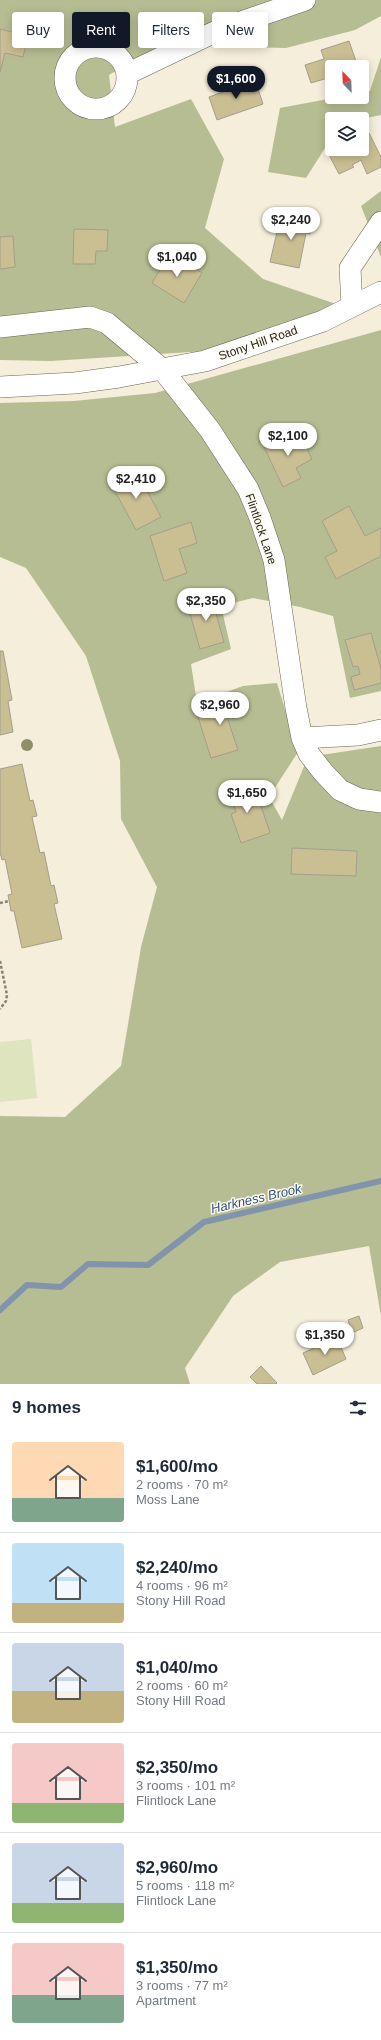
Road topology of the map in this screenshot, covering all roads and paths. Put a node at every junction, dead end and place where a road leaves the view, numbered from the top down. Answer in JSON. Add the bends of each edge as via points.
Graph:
{"nodes":[{"id":1,"x":305,"y":0,"type":"edge"},
{"id":2,"x":127,"y":74,"type":"dead end"},
{"id":3,"x":381,"y":222,"type":"edge"},
{"id":4,"x":381,"y":292,"type":"edge"},
{"id":5,"x":352,"y":306,"type":"junction"},
{"id":6,"x":0,"y":327,"type":"edge"},
{"id":7,"x":162,"y":369,"type":"junction"},
{"id":8,"x":0,"y":387,"type":"edge"},
{"id":9,"x":381,"y":730,"type":"edge"},
{"id":10,"x":302,"y":738,"type":"junction"},
{"id":11,"x":381,"y":802,"type":"edge"},
{"id":12,"x":9,"y":901,"type":"dead end"},
{"id":13,"x":0,"y":903,"type":"edge"},
{"id":14,"x":0,"y":961,"type":"edge"},
{"id":15,"x":0,"y":1009,"type":"edge"}],
"edges":[{"from":1,"to":2,"type":"street","via":[[220,29]]},
{"from":3,"to":5,"type":"street","via":[[350,268]]},
{"from":4,"to":5,"type":"street","name":"Stony Hill Road"},
{"from":5,"to":7,"type":"street","name":"Stony Hill Road","via":[[323,321],[205,361]]},
{"from":6,"to":7,"type":"street","via":[[90,317],[107,323]]},
{"from":7,"to":8,"type":"street","name":"Stony Hill Road","via":[[75,383]]},
{"from":7,"to":10,"type":"street","name":"Flintlock Lane","via":[[210,430],[248,489],[260,518],[274,560]]},
{"from":9,"to":10,"type":"street","via":[[358,735]]},
{"from":10,"to":11,"type":"street","name":"Flintlock Lane","via":[[309,754],[322,772],[340,790],[359,799]]},
{"from":12,"to":13,"type":"path"},
{"from":14,"to":15,"type":"path","via":[[7,995]]}]}
